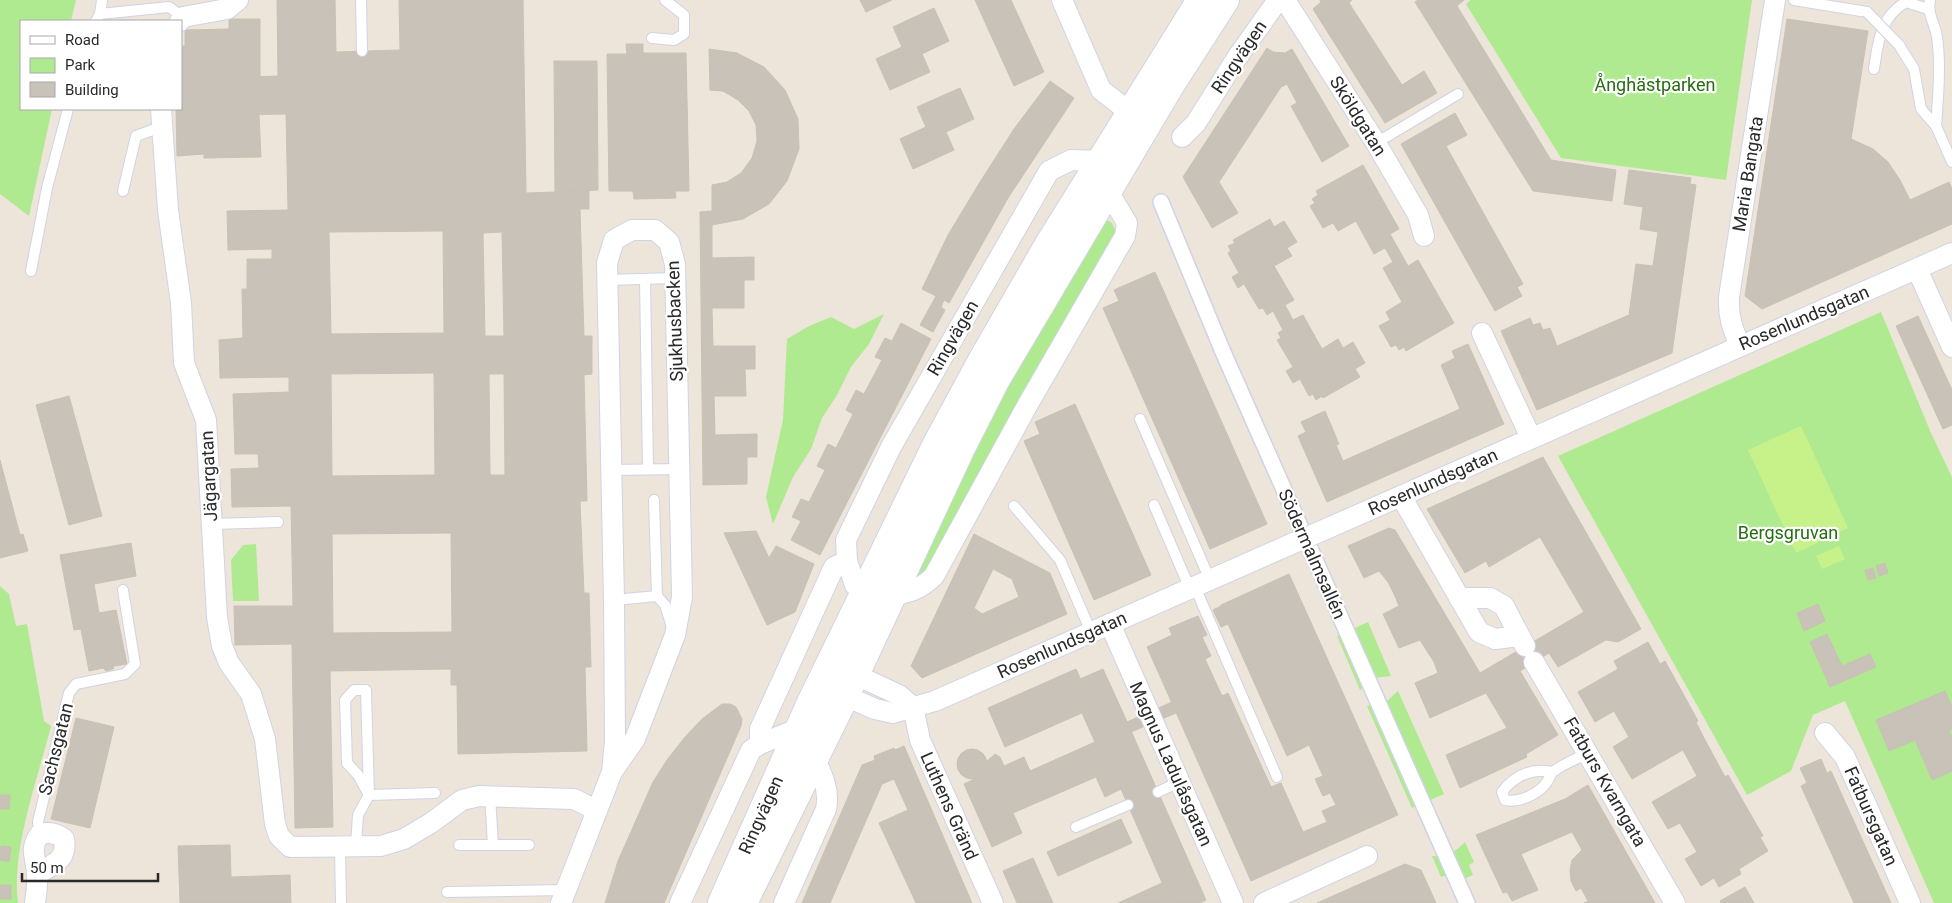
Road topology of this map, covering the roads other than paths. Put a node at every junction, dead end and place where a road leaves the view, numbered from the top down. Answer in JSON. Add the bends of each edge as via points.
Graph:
{"nodes":[{"id":1,"x":102,"y":0,"type":"edge"},
{"id":2,"x":238,"y":0,"type":"edge"},
{"id":3,"x":361,"y":0,"type":"edge"},
{"id":4,"x":665,"y":0,"type":"edge"},
{"id":5,"x":1062,"y":0,"type":"edge"},
{"id":6,"x":1201,"y":0,"type":"edge"},
{"id":7,"x":1225,"y":0,"type":"edge"},
{"id":8,"x":1278,"y":0,"type":"edge"},
{"id":9,"x":1285,"y":0,"type":"edge"},
{"id":10,"x":1775,"y":0,"type":"edge"},
{"id":11,"x":1794,"y":0,"type":"edge"},
{"id":12,"x":1929,"y":4,"type":"edge"},
{"id":13,"x":99,"y":18,"type":"edge"},
{"id":14,"x":182,"y":19,"type":"edge"},
{"id":15,"x":652,"y":38,"type":"dead end"},
{"id":16,"x":362,"y":51,"type":"dead end"},
{"id":17,"x":1874,"y":69,"type":"dead end"},
{"id":18,"x":1458,"y":94,"type":"dead end"},
{"id":19,"x":68,"y":110,"type":"edge"},
{"id":20,"x":161,"y":118,"type":"edge"},
{"id":21,"x":1138,"y":120,"type":"junction"},
{"id":22,"x":1936,"y":126,"type":"junction"},
{"id":23,"x":1182,"y":137,"type":"dead end"},
{"id":24,"x":1376,"y":144,"type":"junction"},
{"id":25,"x":1103,"y":161,"type":"junction"},
{"id":26,"x":1952,"y":162,"type":"edge"},
{"id":27,"x":123,"y":191,"type":"dead end"},
{"id":28,"x":1108,"y":191,"type":"junction"},
{"id":29,"x":1161,"y":202,"type":"dead end"},
{"id":30,"x":1424,"y":236,"type":"dead end"},
{"id":31,"x":1952,"y":253,"type":"edge"},
{"id":32,"x":1916,"y":270,"type":"junction"},
{"id":33,"x":31,"y":271,"type":"dead end"},
{"id":34,"x":675,"y":278,"type":"junction"},
{"id":35,"x":645,"y":279,"type":"junction"},
{"id":36,"x":607,"y":280,"type":"junction"},
{"id":37,"x":1482,"y":333,"type":"dead end"},
{"id":38,"x":1740,"y":346,"type":"junction"},
{"id":39,"x":1952,"y":347,"type":"edge"},
{"id":40,"x":1140,"y":419,"type":"dead end"},
{"id":41,"x":1531,"y":438,"type":"junction"},
{"id":42,"x":648,"y":469,"type":"junction"},
{"id":43,"x":679,"y":469,"type":"junction"},
{"id":44,"x":612,"y":470,"type":"junction"},
{"id":45,"x":1401,"y":496,"type":"junction"},
{"id":46,"x":654,"y":500,"type":"dead end"},
{"id":47,"x":1154,"y":505,"type":"dead end"},
{"id":48,"x":1014,"y":506,"type":"dead end"},
{"id":49,"x":278,"y":522,"type":"dead end"},
{"id":50,"x":212,"y":524,"type":"junction"},
{"id":51,"x":847,"y":561,"type":"junction"},
{"id":52,"x":1198,"y":585,"type":"junction"},
{"id":53,"x":123,"y":590,"type":"dead end"},
{"id":54,"x":877,"y":595,"type":"junction"},
{"id":55,"x":657,"y":596,"type":"junction"},
{"id":56,"x":1459,"y":598,"type":"junction"},
{"id":57,"x":614,"y":600,"type":"junction"},
{"id":58,"x":1110,"y":624,"type":"junction"},
{"id":59,"x":1091,"y":632,"type":"junction"},
{"id":60,"x":674,"y":635,"type":"junction"},
{"id":61,"x":1526,"y":648,"type":"junction"},
{"id":62,"x":838,"y":680,"type":"junction"},
{"id":63,"x":913,"y":707,"type":"junction"},
{"id":64,"x":800,"y":728,"type":"junction"},
{"id":65,"x":1826,"y":733,"type":"dead end"},
{"id":66,"x":760,"y":744,"type":"junction"},
{"id":67,"x":1588,"y":753,"type":"junction"},
{"id":68,"x":814,"y":757,"type":"junction"},
{"id":69,"x":612,"y":772,"type":"junction"},
{"id":70,"x":1552,"y":772,"type":"dead end"},
{"id":71,"x":1277,"y":777,"type":"dead end"},
{"id":72,"x":1179,"y":782,"type":"junction"},
{"id":73,"x":1158,"y":792,"type":"dead end"},
{"id":74,"x":435,"y":794,"type":"dead end"},
{"id":75,"x":369,"y":795,"type":"junction"},
{"id":76,"x":490,"y":796,"type":"junction"},
{"id":77,"x":1128,"y":805,"type":"dead end"},
{"id":78,"x":596,"y":810,"type":"junction"},
{"id":79,"x":1076,"y":827,"type":"dead end"},
{"id":80,"x":40,"y":834,"type":"junction"},
{"id":81,"x":348,"y":845,"type":"junction"},
{"id":82,"x":459,"y":845,"type":"dead end"},
{"id":83,"x":493,"y":845,"type":"junction"},
{"id":84,"x":529,"y":845,"type":"dead end"},
{"id":85,"x":1367,"y":856,"type":"dead end"},
{"id":86,"x":38,"y":874,"type":"junction"},
{"id":87,"x":447,"y":892,"type":"dead end"},
{"id":88,"x":563,"y":897,"type":"edge"},
{"id":89,"x":35,"y":903,"type":"edge"},
{"id":90,"x":341,"y":903,"type":"edge"},
{"id":91,"x":680,"y":903,"type":"edge"},
{"id":92,"x":722,"y":903,"type":"edge"},
{"id":93,"x":743,"y":903,"type":"edge"},
{"id":94,"x":784,"y":903,"type":"edge"},
{"id":95,"x":993,"y":903,"type":"edge"},
{"id":96,"x":1233,"y":903,"type":"edge"},
{"id":97,"x":1264,"y":903,"type":"edge"},
{"id":98,"x":1467,"y":903,"type":"edge"},
{"id":99,"x":1675,"y":903,"type":"edge"},
{"id":100,"x":1910,"y":903,"type":"edge"}],
"edges":[{"from":1,"to":13,"type":"lane"},
{"from":2,"to":14,"type":"street","via":[[227,9]]},
{"from":3,"to":16,"type":"lane"},
{"from":4,"to":15,"type":"lane","via":[[684,15],[684,34],[674,40]]},
{"from":5,"to":21,"type":"street","via":[[1101,90]]},
{"from":6,"to":21,"type":"main road","name":"Ringvägen"},
{"from":7,"to":21,"type":"main road","name":"Ringvägen","via":[[1184,63]]},
{"from":8,"to":23,"type":"street","name":"Ringvägen","via":[[1196,123]]},
{"from":9,"to":24,"type":"street","name":"Sköldgatan"},
{"from":10,"to":38,"type":"street","name":"Maria Bangata","via":[[1729,297],[1730,323]]},
{"from":11,"to":22,"type":"lane","bridge":true,"via":[[1868,12],[1899,46],[1914,69],[1921,109]]},
{"from":12,"to":17,"type":"lane","via":[[1906,2],[1893,9],[1878,38]]},
{"from":12,"to":22,"type":"lane","via":[[1937,37]]},
{"from":13,"to":14,"type":"lane","via":[[169,8]]},
{"from":18,"to":24,"type":"lane"},
{"from":19,"to":33,"type":"lane","via":[[47,188]]},
{"from":20,"to":27,"type":"lane","via":[[136,136]]},
{"from":20,"to":50,"type":"street","name":"Jägargatan","via":[[168,210],[181,303],[184,363],[206,420]]},
{"from":21,"to":25,"type":"main road","name":"Ringvägen"},
{"from":21,"to":28,"type":"main road","name":"Ringvägen"},
{"from":22,"to":26,"type":"lane"},
{"from":24,"to":30,"type":"street","name":"Sköldgatan","via":[[1418,215]]},
{"from":25,"to":51,"type":"street","name":"Ringvägen","via":[[1071,160],[1049,171],[891,447],[846,540]]},
{"from":25,"to":54,"type":"main road","name":"Ringvägen","via":[[1048,246],[937,444]]},
{"from":28,"to":54,"type":"main road","name":"Ringvägen","via":[[996,379],[961,448]]},
{"from":28,"to":54,"type":"street","via":[[1127,223],[1125,236],[934,576],[910,593]]},
{"from":29,"to":98,"type":"street","name":"Södermalmsallén","via":[[1223,352]]},
{"from":31,"to":32,"type":"street","name":"Rosenlundsgatan"},
{"from":32,"to":38,"type":"street","name":"Rosenlundsgatan"},
{"from":32,"to":39,"type":"street"},
{"from":34,"to":35,"type":"lane"},
{"from":34,"to":36,"type":"street","name":"Sjukhusbacken","via":[[670,242],[655,230],[632,230],[614,240],[607,263]]},
{"from":34,"to":43,"type":"street","name":"Sjukhusbacken"},
{"from":35,"to":36,"type":"lane"},
{"from":35,"to":42,"type":"lane"},
{"from":36,"to":44,"type":"street","name":"Sjukhusbacken"},
{"from":37,"to":41,"type":"street"},
{"from":38,"to":41,"type":"street","name":"Rosenlundsgatan"},
{"from":40,"to":52,"type":"lane"},
{"from":41,"to":45,"type":"street","name":"Rosenlundsgatan"},
{"from":42,"to":43,"type":"lane"},
{"from":42,"to":44,"type":"lane"},
{"from":43,"to":60,"type":"street","name":"Sjukhusbacken","via":[[682,598]]},
{"from":44,"to":57,"type":"street","name":"Sjukhusbacken"},
{"from":45,"to":52,"type":"street","name":"Rosenlundsgatan","bridge":true},
{"from":45,"to":56,"type":"street"},
{"from":46,"to":55,"type":"lane"},
{"from":47,"to":52,"type":"lane"},
{"from":48,"to":59,"type":"lane","via":[[1060,560]]},
{"from":49,"to":50,"type":"lane"},
{"from":50,"to":81,"type":"street","name":"Jägargatan","via":[[217,617],[222,646],[229,663],[251,694],[265,738],[279,836],[290,847]]},
{"from":51,"to":54,"type":"street","name":"Ringvägen","via":[[855,585]]},
{"from":51,"to":66,"type":"street","name":"Ringvägen","via":[[834,567],[760,729]]},
{"from":52,"to":58,"type":"street","name":"Rosenlundsgatan"},
{"from":52,"to":71,"type":"lane"},
{"from":53,"to":80,"type":"lane","name":"Sachsgatan","via":[[135,664],[125,674],[76,684],[70,693],[38,822]]},
{"from":54,"to":62,"type":"main road","name":"Ringvägen"},
{"from":55,"to":57,"type":"lane"},
{"from":55,"to":60,"type":"lane","via":[[665,605]]},
{"from":56,"to":61,"type":"street","via":[[1479,632]]},
{"from":56,"to":61,"type":"street","name":"Fatburs Kvarngata","via":[[1490,598],[1504,606]]},
{"from":57,"to":69,"type":"street","name":"Sjukhusbacken","via":[[616,741]]},
{"from":58,"to":59,"type":"street","name":"Rosenlundsgatan"},
{"from":58,"to":72,"type":"street","name":"Magnus Ladulåsgatan"},
{"from":59,"to":63,"type":"street","name":"Rosenlundsgatan","via":[[936,701]]},
{"from":60,"to":69,"type":"street","name":"Sjukhusbacken","via":[[635,739]]},
{"from":61,"to":67,"type":"street","name":"Fatburs Kvarngata"},
{"from":62,"to":63,"type":"street","via":[[899,695]]},
{"from":62,"to":64,"type":"main road","name":"Ringvägen"},
{"from":62,"to":68,"type":"main road","name":"Ringvägen"},
{"from":63,"to":95,"type":"street","name":"Luthens Gränd","via":[[920,740]]},
{"from":64,"to":66,"type":"street","name":"Ringvägen"},
{"from":64,"to":92,"type":"main road","name":"Ringvägen"},
{"from":65,"to":100,"type":"street","name":"Fatbursgatan","via":[[1844,757]]},
{"from":66,"to":91,"type":"street","name":"Ringvägen","via":[[751,750]]},
{"from":67,"to":70,"type":"lane"},
{"from":67,"to":99,"type":"street","name":"Fatburs Kvarngata"},
{"from":68,"to":93,"type":"main road","name":"Ringvägen"},
{"from":68,"to":94,"type":"street","via":[[824,778],[828,798],[826,808]]},
{"from":69,"to":78,"type":"street","name":"Sjukhusbacken"},
{"from":72,"to":73,"type":"lane"},
{"from":72,"to":96,"type":"street","name":"Magnus Ladulåsgatan"},
{"from":74,"to":75,"type":"lane"},
{"from":75,"to":75,"type":"lane","via":[[366,690],[354,690],[344,700],[347,763]]},
{"from":75,"to":81,"type":"lane"},
{"from":76,"to":78,"type":"street","via":[[574,799]]},
{"from":76,"to":81,"type":"street","via":[[462,800],[404,839],[381,846]]},
{"from":76,"to":83,"type":"lane"},
{"from":77,"to":79,"type":"lane"},
{"from":78,"to":88,"type":"street","name":"Sjukhusbacken"},
{"from":80,"to":86,"type":"street","name":"Sachsgatan","via":[[34,841],[33,854]]},
{"from":80,"to":86,"type":"street","via":[[57,834],[64,839],[66,848],[63,856]]},
{"from":81,"to":90,"type":"lane"},
{"from":82,"to":83,"type":"lane"},
{"from":83,"to":84,"type":"lane"},
{"from":85,"to":97,"type":"street"},
{"from":86,"to":89,"type":"street","name":"Sachsgatan"},
{"from":87,"to":88,"type":"lane"}]}
